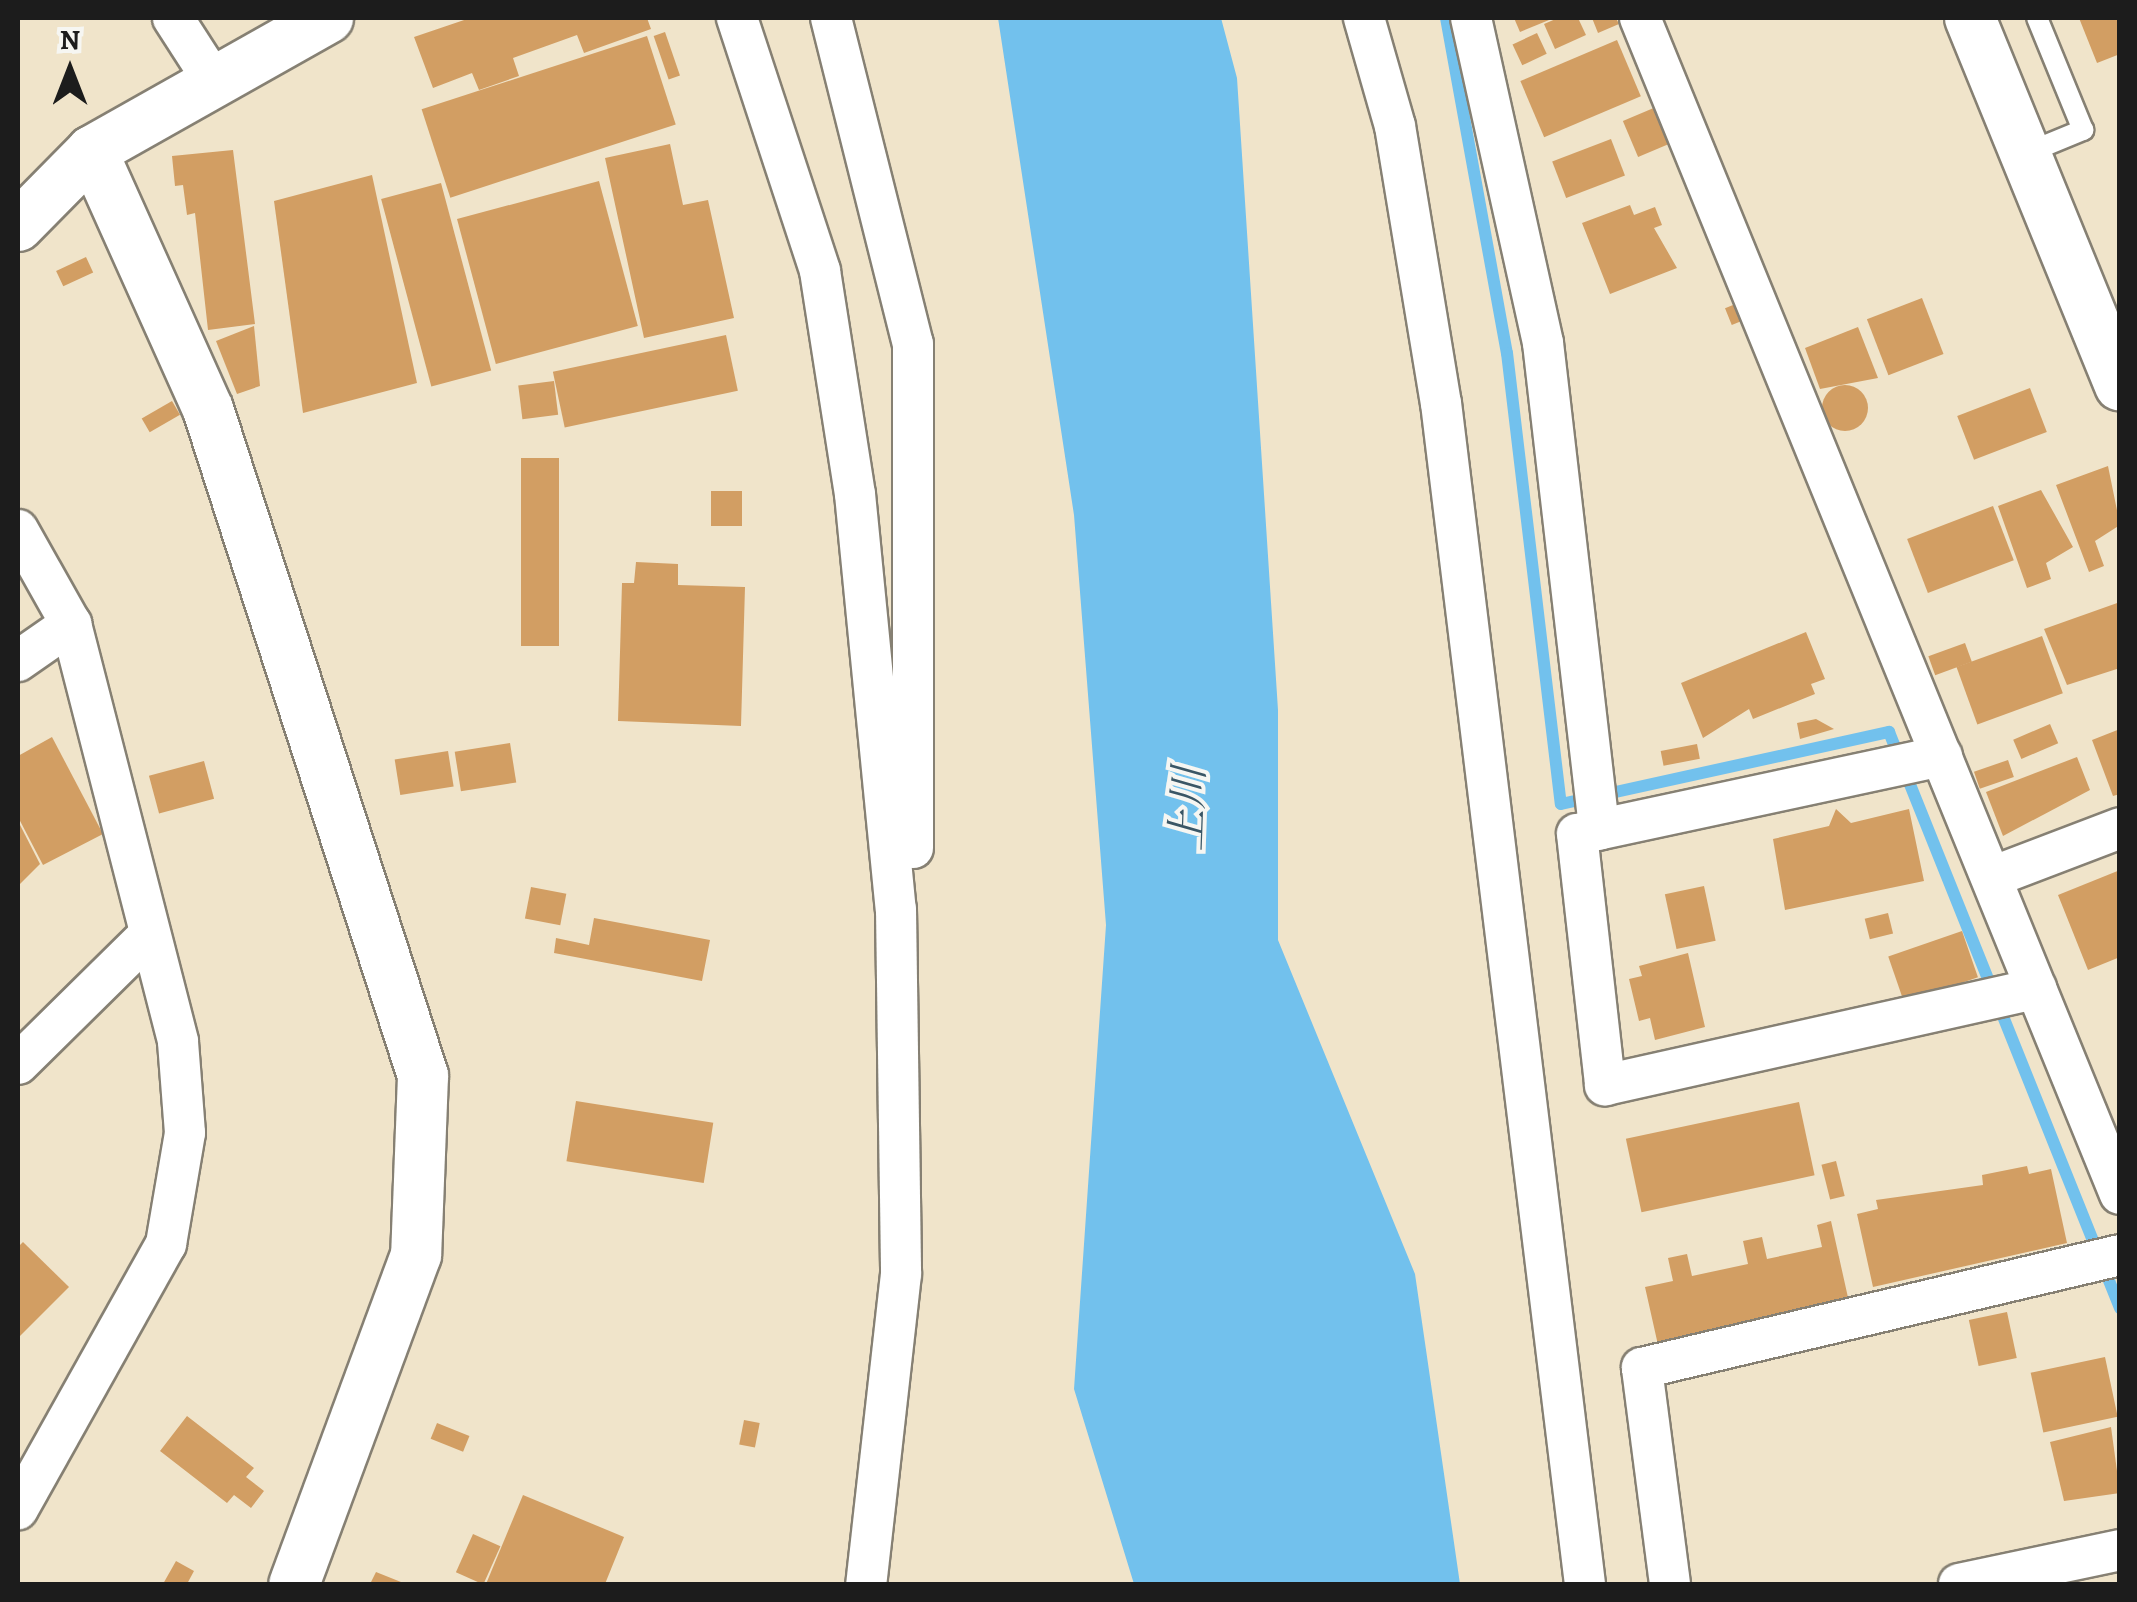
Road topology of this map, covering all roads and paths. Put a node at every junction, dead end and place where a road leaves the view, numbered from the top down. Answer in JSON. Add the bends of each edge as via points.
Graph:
{"nodes":[{"id":1,"x":173,"y":18,"type":"edge"},
{"id":2,"x":328,"y":18,"type":"edge"},
{"id":3,"x":737,"y":18,"type":"edge"},
{"id":4,"x":831,"y":18,"type":"edge"},
{"id":5,"x":1364,"y":18,"type":"edge"},
{"id":6,"x":1471,"y":18,"type":"edge"},
{"id":7,"x":1640,"y":18,"type":"edge"},
{"id":8,"x":1970,"y":18,"type":"edge"},
{"id":9,"x":2037,"y":18,"type":"edge"},
{"id":10,"x":210,"y":78,"type":"junction"},
{"id":11,"x":92,"y":151,"type":"junction"},
{"id":12,"x":2025,"y":154,"type":"junction"},
{"id":13,"x":19,"y":222,"type":"edge"},
{"id":14,"x":2120,"y":386,"type":"edge"},
{"id":15,"x":18,"y":530,"type":"edge"},
{"id":16,"x":71,"y":624,"type":"junction"},
{"id":17,"x":18,"y":661,"type":"edge"},
{"id":18,"x":1942,"y":756,"type":"junction"},
{"id":19,"x":2120,"y":828,"type":"edge"},
{"id":20,"x":1599,"y":830,"type":"junction"},
{"id":21,"x":1992,"y":876,"type":"junction"},
{"id":22,"x":147,"y":937,"type":"junction"},
{"id":23,"x":2036,"y":989,"type":"junction"},
{"id":24,"x":18,"y":1064,"type":"edge"},
{"id":25,"x":903,"y":1102,"type":"junction"},
{"id":26,"x":2120,"y":1194,"type":"edge"},
{"id":27,"x":2120,"y":1254,"type":"edge"},
{"id":28,"x":18,"y":1508,"type":"edge"},
{"id":29,"x":2120,"y":1550,"type":"edge"},
{"id":30,"x":294,"y":1584,"type":"edge"},
{"id":31,"x":866,"y":1584,"type":"edge"},
{"id":32,"x":1584,"y":1584,"type":"edge"},
{"id":33,"x":1670,"y":1584,"type":"edge"},
{"id":34,"x":1959,"y":1584,"type":"edge"}],
"edges":[{"from":1,"to":10,"type":"street"},
{"from":2,"to":10,"type":"street"},
{"from":3,"to":25,"type":"street","via":[[820,270],[856,494],[896,909]]},
{"from":4,"to":25,"type":"street","via":[[914,344],[915,1054]]},
{"from":5,"to":32,"type":"street","via":[[1395,126],[1441,403]]},
{"from":6,"to":20,"type":"street","via":[[1544,343]]},
{"from":7,"to":18,"type":"street"},
{"from":8,"to":12,"type":"street"},
{"from":9,"to":12,"type":"lane","via":[[2083,130]]},
{"from":10,"to":11,"type":"street"},
{"from":11,"to":13,"type":"street"},
{"from":11,"to":30,"type":"street","via":[[208,409],[423,1076],[416,1255]]},
{"from":12,"to":14,"type":"street"},
{"from":15,"to":16,"type":"street"},
{"from":16,"to":17,"type":"street"},
{"from":16,"to":22,"type":"street"},
{"from":18,"to":20,"type":"street"},
{"from":18,"to":21,"type":"street"},
{"from":19,"to":21,"type":"street"},
{"from":20,"to":23,"type":"street","via":[[1576,834],[1605,1085]]},
{"from":21,"to":23,"type":"street"},
{"from":22,"to":24,"type":"street"},
{"from":22,"to":28,"type":"street","via":[[178,1042],[185,1133],[166,1244]]},
{"from":23,"to":26,"type":"street"},
{"from":25,"to":31,"type":"street","via":[[901,1274]]},
{"from":27,"to":33,"type":"street","via":[[1642,1368]]},
{"from":29,"to":34,"type":"street"}]}
